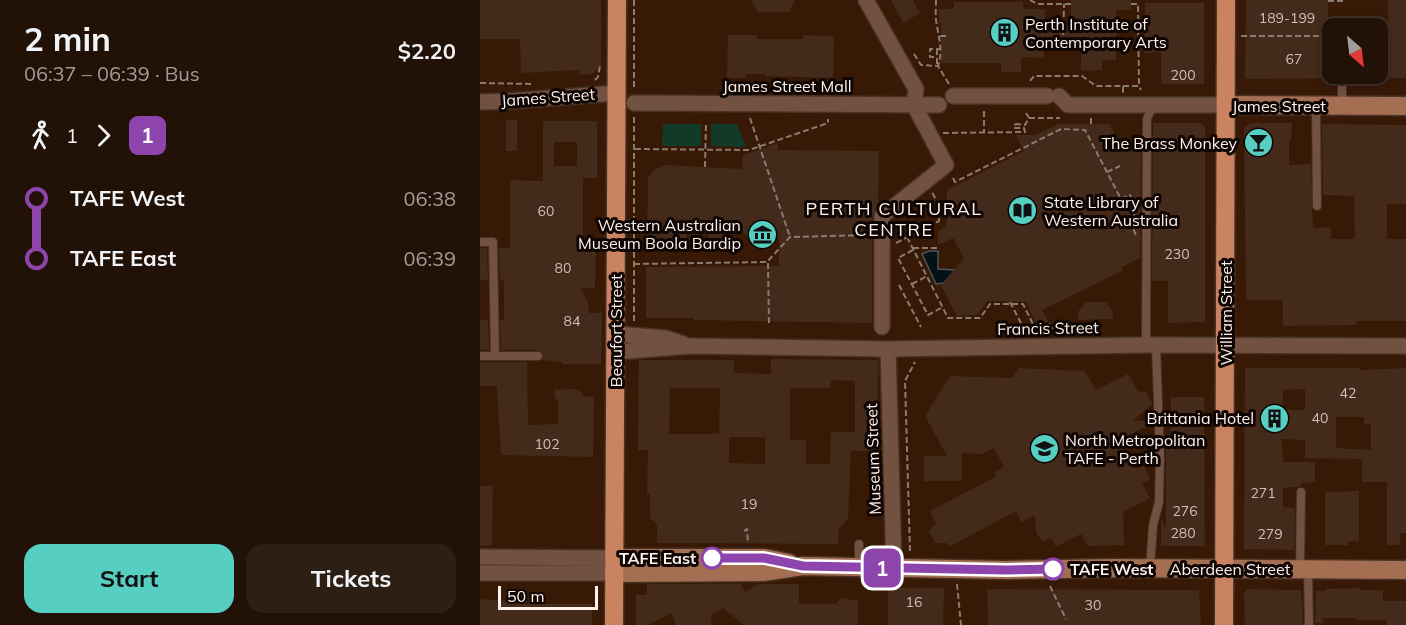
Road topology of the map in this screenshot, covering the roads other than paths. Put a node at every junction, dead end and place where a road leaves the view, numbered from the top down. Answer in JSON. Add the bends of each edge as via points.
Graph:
{"nodes":[{"id":1,"x":617,"y":0,"type":"edge"},
{"id":2,"x":866,"y":0,"type":"edge"},
{"id":3,"x":1226,"y":0,"type":"edge"},
{"id":4,"x":1342,"y":84,"type":"edge"},
{"id":5,"x":617,"y":93,"type":"junction"},
{"id":6,"x":955,"y":96,"type":"road end"},
{"id":7,"x":480,"y":102,"type":"edge"},
{"id":8,"x":634,"y":103,"type":"road end"},
{"id":9,"x":914,"y":105,"type":"junction"},
{"id":10,"x":939,"y":105,"type":"dead end"},
{"id":11,"x":1153,"y":105,"type":"junction"},
{"id":12,"x":1226,"y":105,"type":"junction"},
{"id":13,"x":1316,"y":106,"type":"junction"},
{"id":14,"x":1342,"y":106,"type":"junction"},
{"id":15,"x":1406,"y":106,"type":"edge"},
{"id":16,"x":1317,"y":206,"type":"dead end"},
{"id":17,"x":480,"y":242,"type":"edge"},
{"id":18,"x":882,"y":327,"type":"dead end"},
{"id":19,"x":622,"y":340,"type":"junction"},
{"id":20,"x":1151,"y":345,"type":"junction"},
{"id":21,"x":1226,"y":345,"type":"junction"},
{"id":22,"x":690,"y":346,"type":"junction"},
{"id":23,"x":1406,"y":346,"type":"edge"},
{"id":24,"x":888,"y":349,"type":"junction"},
{"id":25,"x":480,"y":356,"type":"edge"},
{"id":26,"x":495,"y":356,"type":"junction"},
{"id":27,"x":538,"y":356,"type":"dead end"},
{"id":28,"x":1301,"y":492,"type":"dead end"},
{"id":29,"x":860,"y":544,"type":"dead end"},
{"id":30,"x":480,"y":557,"type":"edge"},
{"id":31,"x":614,"y":565,"type":"junction"},
{"id":32,"x":859,"y":568,"type":"junction"},
{"id":33,"x":894,"y":568,"type":"junction"},
{"id":34,"x":1150,"y":568,"type":"junction"},
{"id":35,"x":1224,"y":569,"type":"junction"},
{"id":36,"x":1304,"y":569,"type":"junction"},
{"id":37,"x":1406,"y":570,"type":"edge"},
{"id":38,"x":480,"y":573,"type":"edge"},
{"id":39,"x":614,"y":625,"type":"edge"},
{"id":40,"x":1224,"y":625,"type":"edge"},
{"id":41,"x":1309,"y":625,"type":"edge"}],
"edges":[{"from":1,"to":5,"type":"main road","name":"Beaufort Street"},
{"from":2,"to":9,"type":"street","via":[[916,89]]},
{"from":3,"to":12,"type":"main road","name":"William Street"},
{"from":4,"to":14,"type":"lane"},
{"from":5,"to":7,"type":"street","name":"James Street"},
{"from":5,"to":19,"type":"main road","name":"Beaufort Street","via":[[625,148]]},
{"from":6,"to":11,"type":"street","via":[[1053,96],[1068,105]]},
{"from":8,"to":9,"type":"street","name":"James Street Mall"},
{"from":9,"to":10,"type":"street","name":"James Street Mall"},
{"from":9,"to":18,"type":"street","via":[[946,165],[882,216]]},
{"from":11,"to":12,"type":"street","name":"James Street"},
{"from":11,"to":20,"type":"lane","via":[[1147,119]]},
{"from":12,"to":13,"type":"street","name":"James Street"},
{"from":12,"to":21,"type":"main road","name":"William Street"},
{"from":13,"to":14,"type":"street","name":"James Street"},
{"from":13,"to":16,"type":"lane"},
{"from":14,"to":15,"type":"street","name":"James Street"},
{"from":17,"to":26,"type":"lane","via":[[493,242]]},
{"from":19,"to":22,"type":"street","name":"Francis Street"},
{"from":19,"to":22,"type":"street","name":"Francis Street","via":[[666,338]]},
{"from":19,"to":31,"type":"main road","name":"Beaufort Street"},
{"from":20,"to":21,"type":"street","name":"Francis Street"},
{"from":20,"to":24,"type":"street","name":"Francis Street"},
{"from":20,"to":34,"type":"lane","via":[[1160,459]]},
{"from":21,"to":23,"type":"street","name":"Francis Street"},
{"from":21,"to":35,"type":"main road","name":"William Street"},
{"from":22,"to":24,"type":"street","name":"Francis Street"},
{"from":24,"to":33,"type":"street","name":"Museum Street"},
{"from":25,"to":26,"type":"lane"},
{"from":26,"to":27,"type":"lane"},
{"from":28,"to":36,"type":"lane"},
{"from":29,"to":32,"type":"lane"},
{"from":30,"to":31,"type":"street","name":"Aberdeen Street"},
{"from":31,"to":32,"type":"street","name":"Aberdeen Street","via":[[764,558],[803,566]]},
{"from":31,"to":38,"type":"street","name":"Aberdeen Street"},
{"from":31,"to":39,"type":"main road","name":"Beaufort Street"},
{"from":32,"to":33,"type":"street","name":"Aberdeen Street"},
{"from":33,"to":34,"type":"street","name":"Aberdeen Street"},
{"from":34,"to":35,"type":"street","name":"Aberdeen Street"},
{"from":35,"to":36,"type":"street","name":"Aberdeen Street"},
{"from":35,"to":40,"type":"main road","name":"William Street"},
{"from":36,"to":37,"type":"street","name":"Aberdeen Street"},
{"from":36,"to":41,"type":"lane"}]}
